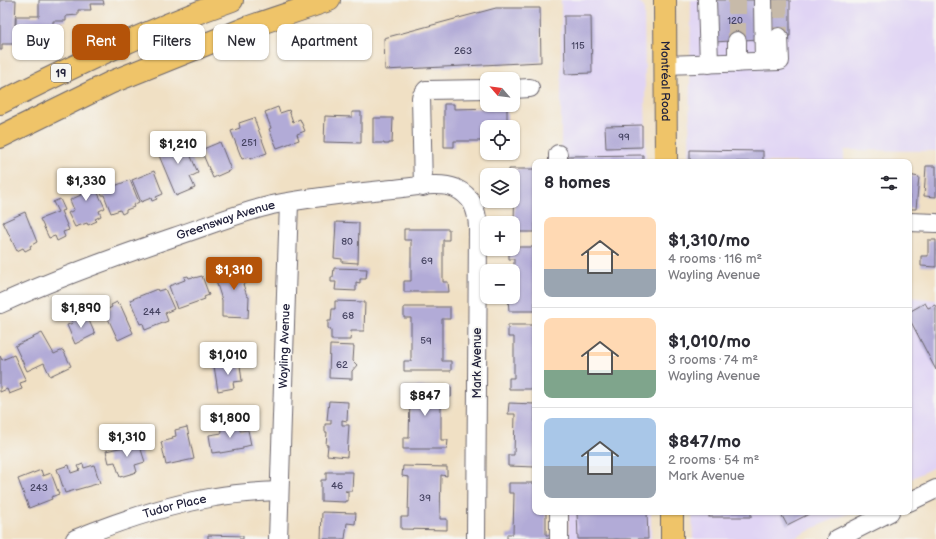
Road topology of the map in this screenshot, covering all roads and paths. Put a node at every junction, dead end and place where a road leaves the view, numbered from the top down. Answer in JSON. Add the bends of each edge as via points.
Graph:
{"nodes":[{"id":1,"x":232,"y":0,"type":"edge"},
{"id":2,"x":329,"y":0,"type":"edge"},
{"id":3,"x":665,"y":0,"type":"edge"},
{"id":4,"x":707,"y":0,"type":"edge"},
{"id":5,"x":763,"y":0,"type":"edge"},
{"id":6,"x":779,"y":37,"type":"tunnel mouth"},
{"id":7,"x":737,"y":41,"type":"tunnel mouth"},
{"id":8,"x":764,"y":61,"type":"junction"},
{"id":9,"x":737,"y":63,"type":"junction"},
{"id":10,"x":709,"y":64,"type":"junction"},
{"id":11,"x":666,"y":65,"type":"junction"},
{"id":12,"x":0,"y":88,"type":"edge"},
{"id":13,"x":480,"y":89,"type":"edge"},
{"id":14,"x":26,"y":90,"type":"junction"},
{"id":15,"x":0,"y":103,"type":"edge"},
{"id":16,"x":0,"y":137,"type":"edge"},
{"id":17,"x":666,"y":159,"type":"edge"},
{"id":18,"x":423,"y":186,"type":"junction"},
{"id":19,"x":462,"y":192,"type":"joint"},
{"id":20,"x":289,"y":202,"type":"junction"},
{"id":21,"x":912,"y":222,"type":"edge"},
{"id":22,"x":936,"y":223,"type":"edge"},
{"id":23,"x":0,"y":304,"type":"edge"},
{"id":24,"x":936,"y":489,"type":"edge"},
{"id":25,"x":279,"y":491,"type":"junction"},
{"id":26,"x":912,"y":501,"type":"edge"},
{"id":27,"x":559,"y":515,"type":"edge"},
{"id":28,"x":672,"y":515,"type":"edge"},
{"id":29,"x":884,"y":515,"type":"edge"},
{"id":30,"x":75,"y":539,"type":"edge"},
{"id":31,"x":278,"y":539,"type":"edge"},
{"id":32,"x":476,"y":539,"type":"edge"},
{"id":33,"x":560,"y":539,"type":"edge"},
{"id":34,"x":672,"y":539,"type":"edge"},
{"id":35,"x":837,"y":539,"type":"edge"}],
"edges":[{"from":1,"to":14,"type":"main road","number":"19","via":[[197,12],[95,56]]},
{"from":2,"to":16,"type":"main road","via":[[249,27],[112,82]]},
{"from":3,"to":11,"type":"main road","name":"Montréal Road"},
{"from":4,"to":10,"type":"street"},
{"from":5,"to":8,"type":"street"},
{"from":6,"to":8,"type":"street","via":[[780,61]]},
{"from":7,"to":9,"type":"street"},
{"from":8,"to":9,"type":"street"},
{"from":9,"to":10,"type":"street"},
{"from":10,"to":11,"type":"street"},
{"from":11,"to":17,"type":"main road","name":"Montréal Road"},
{"from":12,"to":14,"type":"main road"},
{"from":13,"to":18,"type":"street","via":[[426,90],[421,97]]},
{"from":14,"to":15,"type":"main road","number":"19"},
{"from":18,"to":19,"type":"street","name":"Greensway Avenue","via":[[448,186]]},
{"from":18,"to":20,"type":"street","name":"Greensway Avenue"},
{"from":19,"to":32,"type":"street","name":"Mark Avenue","via":[[475,208],[478,227]]},
{"from":20,"to":23,"type":"street","name":"Greensway Avenue","via":[[252,210],[131,251],[56,279]]},
{"from":20,"to":25,"type":"street","name":"Wayling Avenue"},
{"from":21,"to":22,"type":"street"},
{"from":24,"to":26,"type":"street"},
{"from":25,"to":30,"type":"street","name":"Tudor Place","via":[[188,502]]},
{"from":25,"to":31,"type":"street","name":"Wayling Avenue"},
{"from":27,"to":33,"type":"street"},
{"from":28,"to":34,"type":"main road"},
{"from":29,"to":35,"type":"street"}]}
